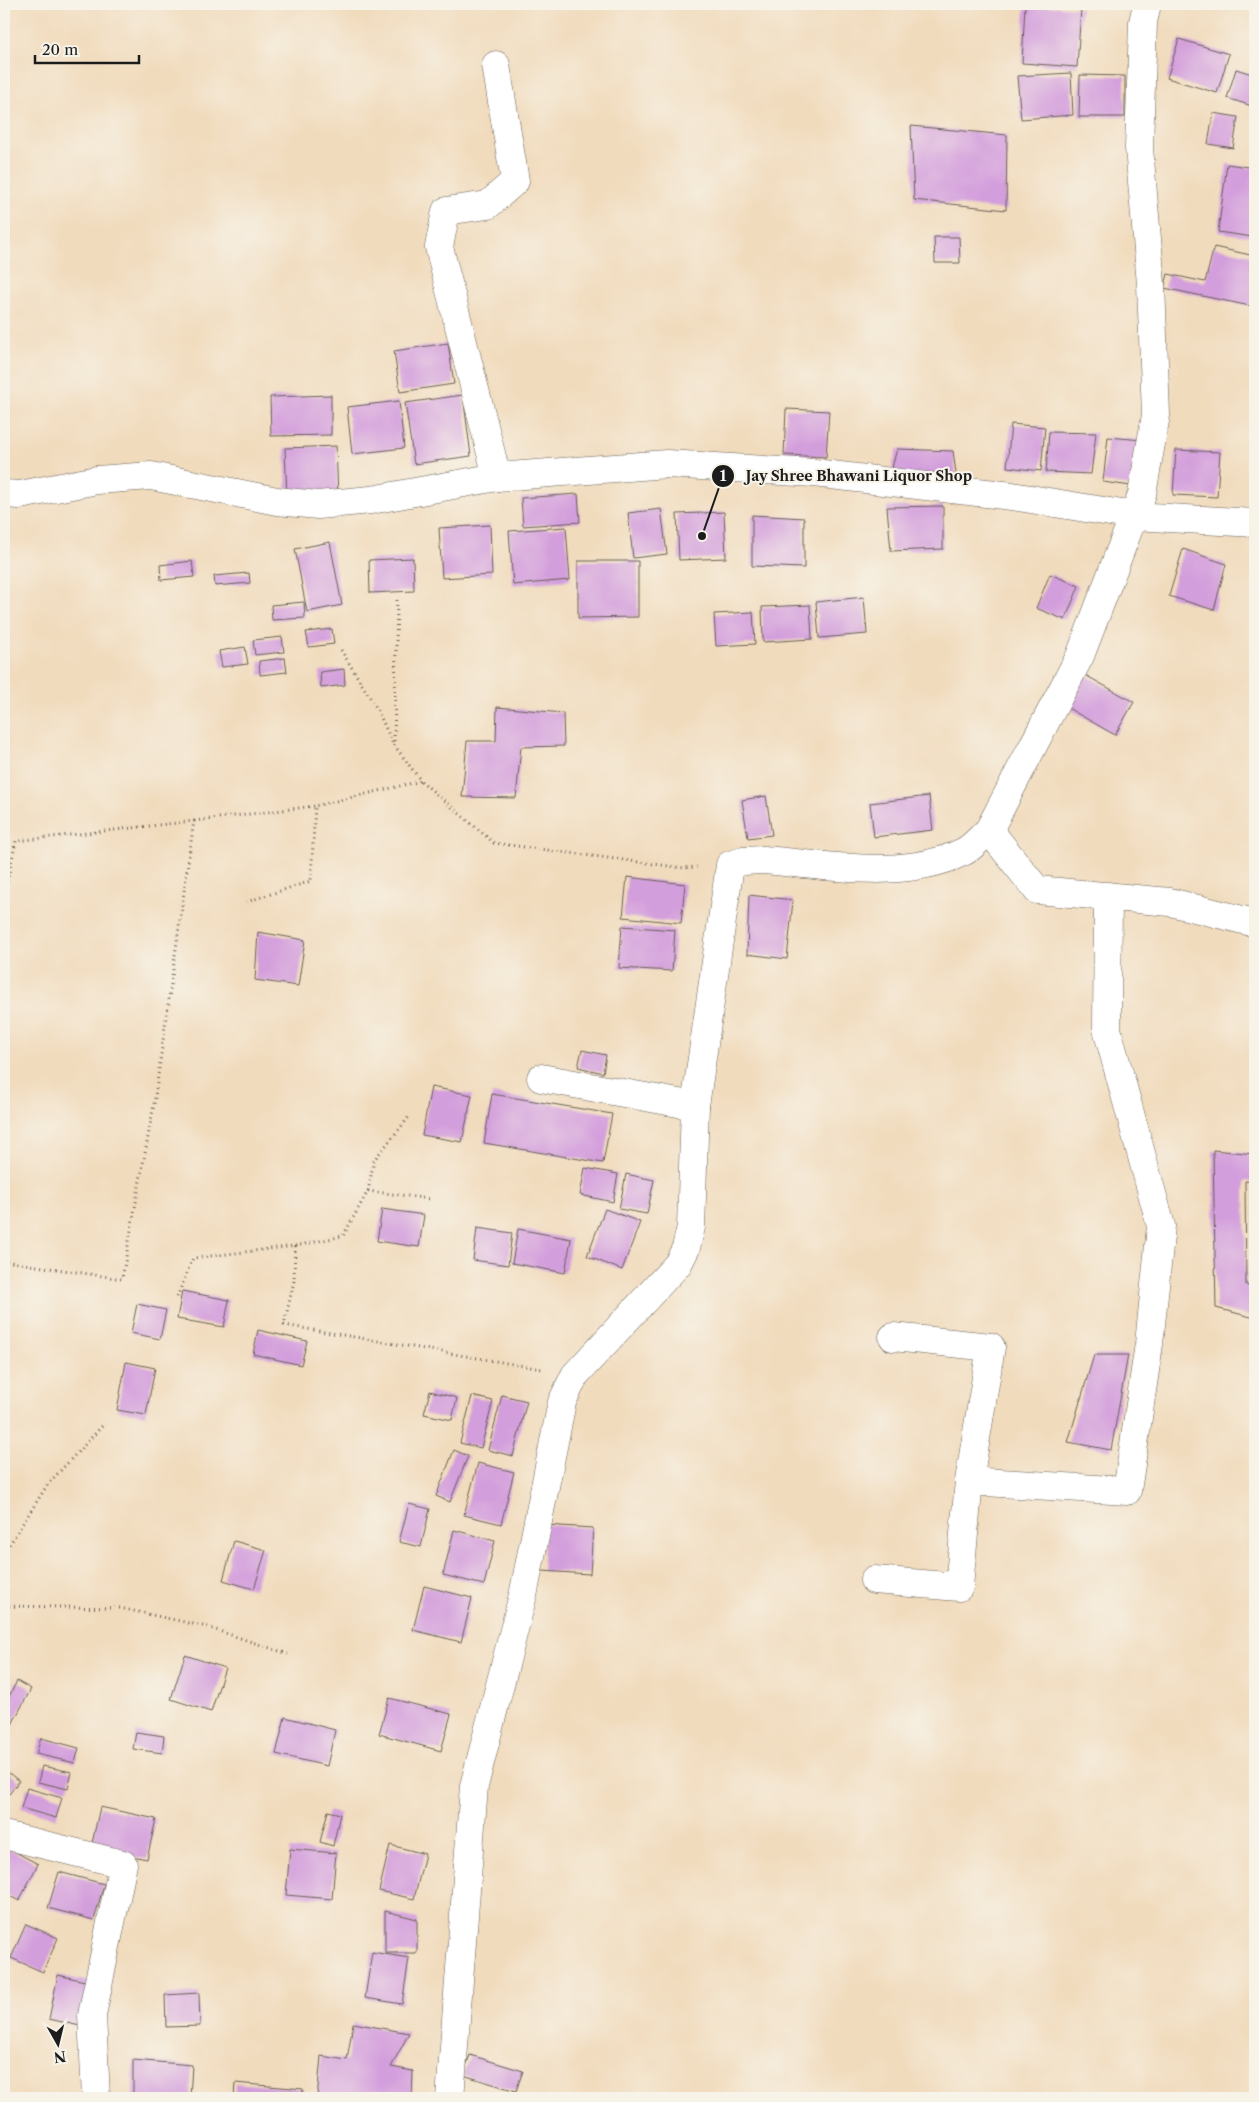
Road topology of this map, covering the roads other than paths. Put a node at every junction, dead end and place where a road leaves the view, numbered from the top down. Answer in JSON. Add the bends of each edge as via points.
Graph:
{"nodes":[{"id":1,"x":1147,"y":4,"type":"edge"},
{"id":2,"x":496,"y":64,"type":"dead end"},
{"id":3,"x":497,"y":477,"type":"junction"},
{"id":4,"x":4,"y":494,"type":"edge"},
{"id":5,"x":1134,"y":516,"type":"junction"},
{"id":6,"x":1255,"y":523,"type":"edge"},
{"id":7,"x":989,"y":830,"type":"junction"},
{"id":8,"x":1108,"y":896,"type":"junction"},
{"id":9,"x":1255,"y":923,"type":"edge"},
{"id":10,"x":541,"y":1078,"type":"dead end"},
{"id":11,"x":695,"y":1106,"type":"junction"},
{"id":12,"x":892,"y":1337,"type":"dead end"},
{"id":13,"x":969,"y":1480,"type":"junction"},
{"id":14,"x":874,"y":1580,"type":"dead end"},
{"id":15,"x":4,"y":1835,"type":"edge"},
{"id":16,"x":96,"y":2098,"type":"edge"},
{"id":17,"x":450,"y":2098,"type":"edge"}],
"edges":[{"from":1,"to":5,"type":"street","via":[[1143,22],[1138,148],[1151,284],[1156,415],[1142,494]]},
{"from":2,"to":3,"type":"street","via":[[515,181],[488,205],[446,211],[439,247]]},
{"from":3,"to":4,"type":"street","via":[[371,500],[318,505],[277,501],[151,476],[97,480],[20,496]]},
{"from":3,"to":5,"type":"street","via":[[667,464],[814,473],[1012,496]]},
{"from":5,"to":6,"type":"street"},
{"from":5,"to":7,"type":"street","via":[[1080,656]]},
{"from":7,"to":8,"type":"street","via":[[1037,890]]},
{"from":7,"to":11,"type":"street","via":[[965,852],[899,870],[763,860],[730,865]]},
{"from":8,"to":9,"type":"street","via":[[1170,902]]},
{"from":8,"to":13,"type":"street","via":[[1107,1029],[1161,1226],[1149,1344],[1127,1491]]},
{"from":10,"to":11,"type":"street"},
{"from":11,"to":17,"type":"street","via":[[691,1227],[686,1248],[678,1264],[575,1375],[562,1402],[524,1592],[474,1786]]},
{"from":12,"to":13,"type":"street","via":[[991,1347]]},
{"from":13,"to":14,"type":"street","via":[[959,1587]]},
{"from":15,"to":16,"type":"street","via":[[123,1864],[92,2015]]}]}
